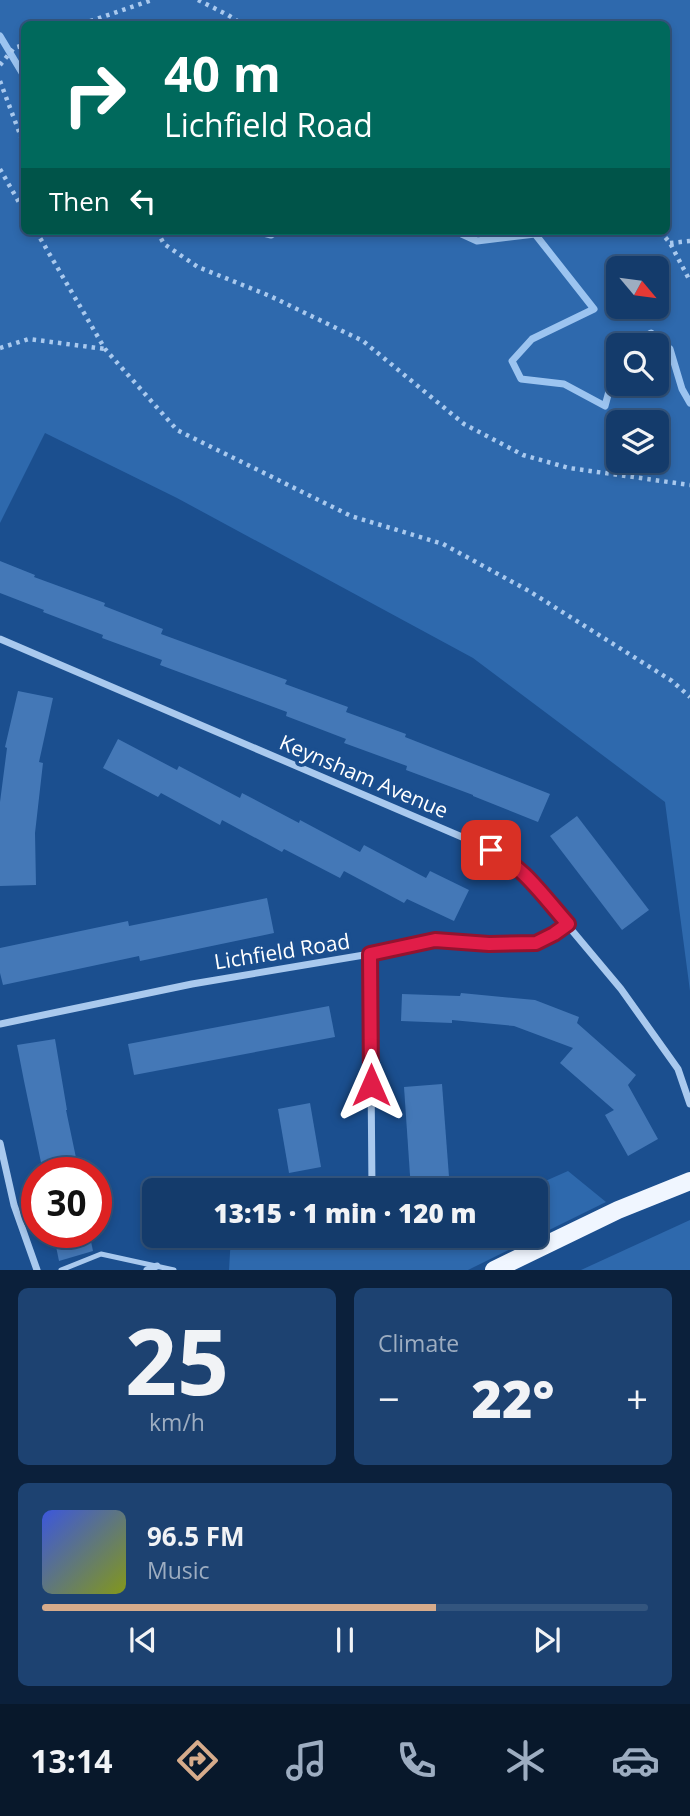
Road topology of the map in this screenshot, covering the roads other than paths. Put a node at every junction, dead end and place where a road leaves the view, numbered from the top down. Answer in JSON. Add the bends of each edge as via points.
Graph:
{"nodes":[{"id":1,"x":0,"y":639,"type":"edge"},
{"id":2,"x":568,"y":924,"type":"junction"},
{"id":3,"x":370,"y":954,"type":"junction"},
{"id":4,"x":0,"y":1024,"type":"edge"},
{"id":5,"x":690,"y":1104,"type":"edge"},
{"id":6,"x":0,"y":1143,"type":"edge"},
{"id":7,"x":372,"y":1178,"type":"edge"},
{"id":8,"x":690,"y":1181,"type":"edge"},
{"id":9,"x":157,"y":1266,"type":"junction"},
{"id":10,"x":37,"y":1270,"type":"edge"},
{"id":11,"x":61,"y":1270,"type":"edge"},
{"id":12,"x":147,"y":1270,"type":"edge"},
{"id":13,"x":174,"y":1270,"type":"edge"},
{"id":14,"x":494,"y":1270,"type":"edge"}],
"edges":[{"from":1,"to":2,"type":"street","name":"Keynsham Avenue","via":[[505,858]]},
{"from":2,"to":3,"type":"street","name":"Lichfield Road","via":[[536,943],[435,940]]},
{"from":2,"to":5,"type":"street","name":"Keynsham Avenue","via":[[678,1069]]},
{"from":3,"to":4,"type":"street","name":"Lichfield Road","via":[[192,984]]},
{"from":3,"to":7,"type":"street"},
{"from":6,"to":10,"type":"street","via":[[14,1205]]},
{"from":8,"to":14,"type":"main road"},
{"from":9,"to":11,"type":"lane","via":[[101,1254]]},
{"from":9,"to":12,"type":"street"},
{"from":9,"to":13,"type":"lane"}]}
